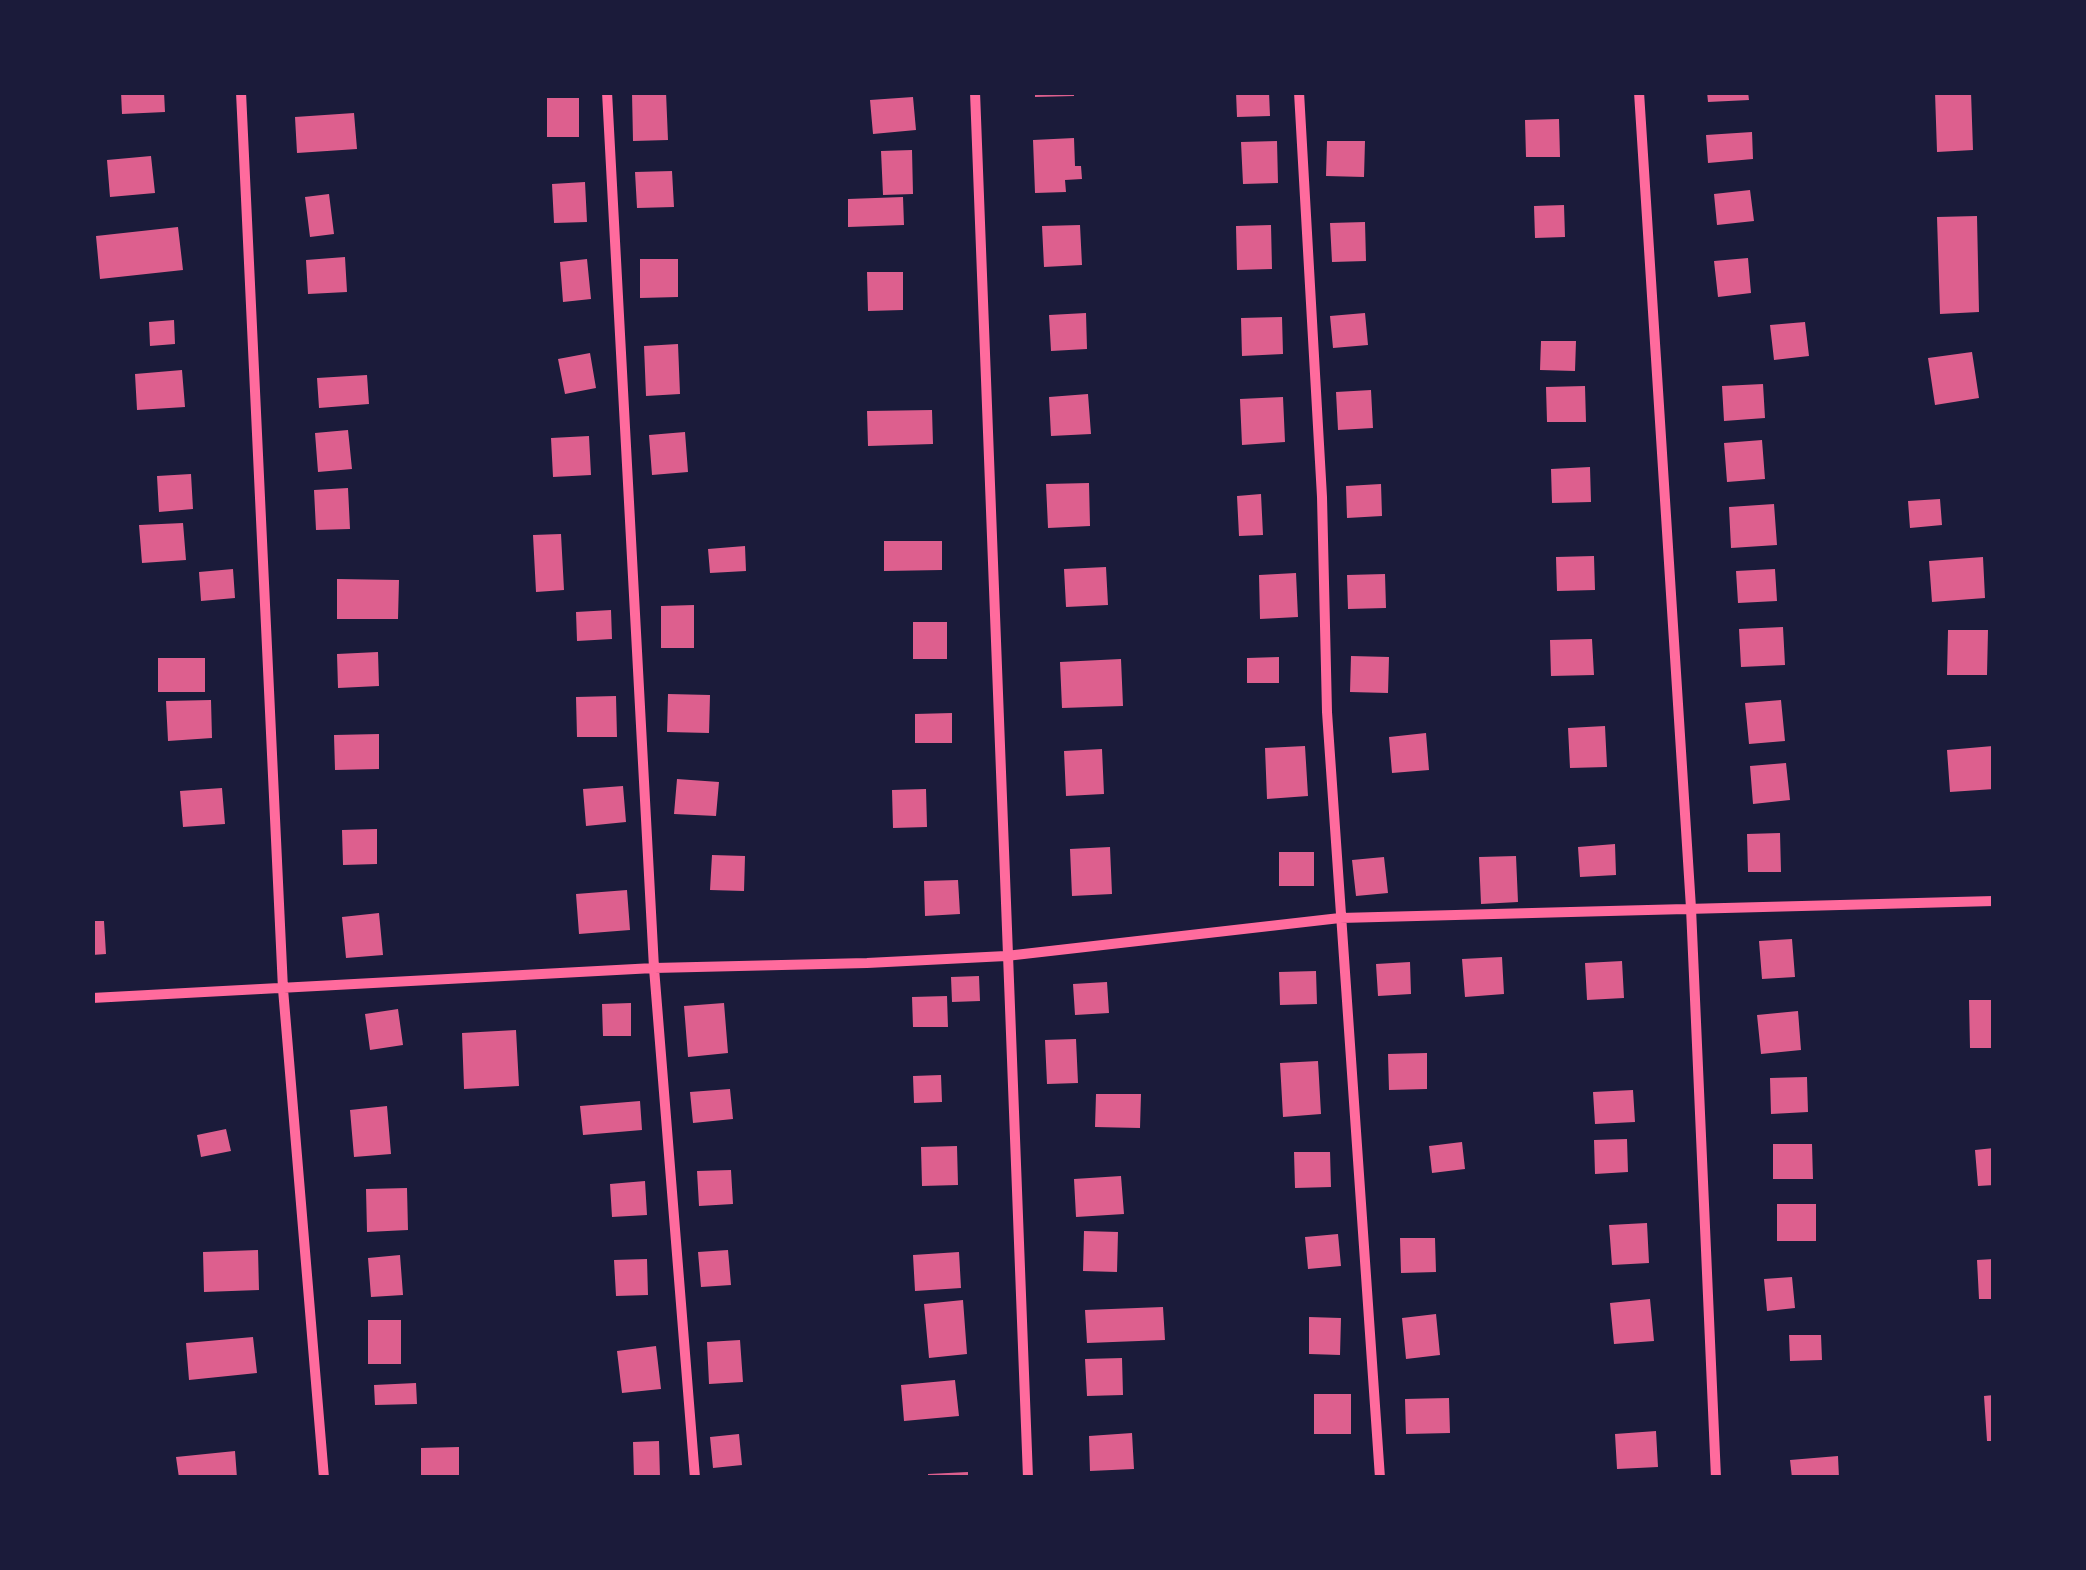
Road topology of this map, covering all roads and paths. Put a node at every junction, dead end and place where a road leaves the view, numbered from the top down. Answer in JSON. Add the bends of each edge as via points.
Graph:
{"nodes":[{"id":1,"x":241,"y":92,"type":"edge"},
{"id":2,"x":607,"y":92,"type":"edge"},
{"id":3,"x":974,"y":92,"type":"edge"},
{"id":4,"x":1299,"y":92,"type":"edge"},
{"id":5,"x":1639,"y":92,"type":"edge"},
{"id":6,"x":1994,"y":900,"type":"edge"},
{"id":7,"x":1690,"y":908,"type":"junction"},
{"id":8,"x":1340,"y":918,"type":"junction"},
{"id":9,"x":1006,"y":956,"type":"junction"},
{"id":10,"x":654,"y":968,"type":"junction"},
{"id":11,"x":283,"y":989,"type":"junction"},
{"id":12,"x":92,"y":998,"type":"edge"},
{"id":13,"x":324,"y":1478,"type":"edge"},
{"id":14,"x":695,"y":1478,"type":"edge"},
{"id":15,"x":1028,"y":1478,"type":"edge"},
{"id":16,"x":1380,"y":1478,"type":"edge"},
{"id":17,"x":1716,"y":1478,"type":"edge"}],
"edges":[{"from":1,"to":11,"type":"street"},
{"from":2,"to":10,"type":"street"},
{"from":3,"to":9,"type":"street"},
{"from":4,"to":8,"type":"street"},
{"from":5,"to":7,"type":"street"},
{"from":6,"to":7,"type":"street"},
{"from":7,"to":8,"type":"street"},
{"from":7,"to":17,"type":"street"},
{"from":8,"to":9,"type":"street"},
{"from":8,"to":16,"type":"street"},
{"from":9,"to":10,"type":"street"},
{"from":9,"to":15,"type":"street"},
{"from":10,"to":11,"type":"street"},
{"from":10,"to":14,"type":"street"},
{"from":11,"to":12,"type":"street"},
{"from":11,"to":13,"type":"street"}]}
